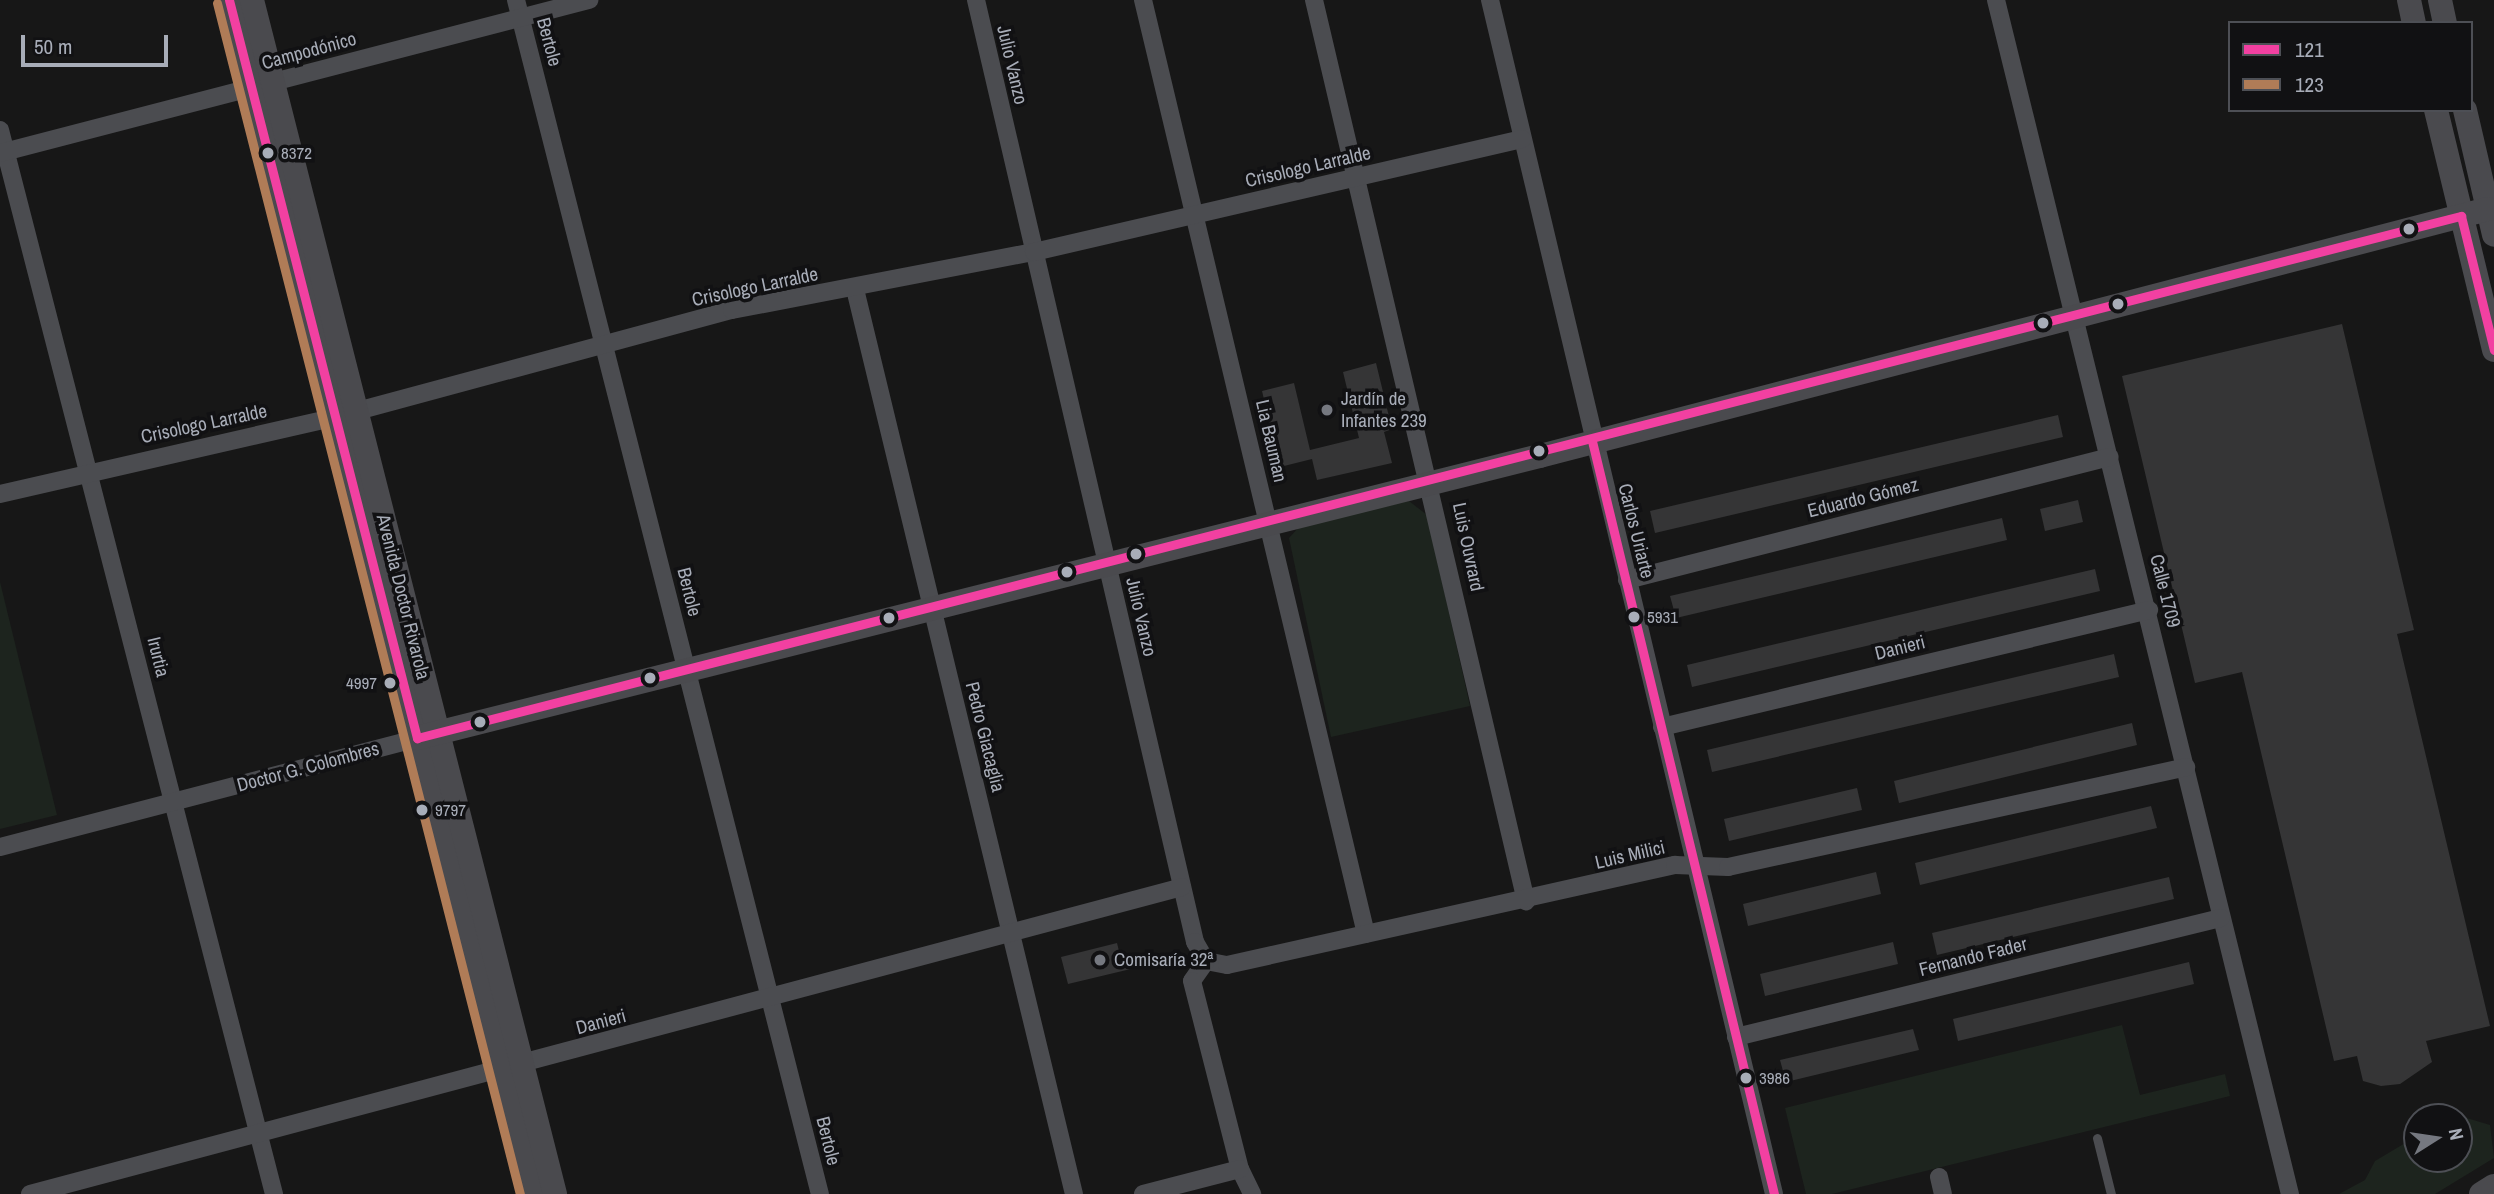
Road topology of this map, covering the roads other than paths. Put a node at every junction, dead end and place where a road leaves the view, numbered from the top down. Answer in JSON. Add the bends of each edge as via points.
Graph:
{"nodes":[{"id":1,"x":229,"y":0,"type":"edge"},
{"id":2,"x":252,"y":0,"type":"edge"},
{"id":3,"x":516,"y":0,"type":"edge"},
{"id":4,"x":589,"y":0,"type":"edge"},
{"id":5,"x":976,"y":0,"type":"edge"},
{"id":6,"x":1143,"y":0,"type":"edge"},
{"id":7,"x":1314,"y":0,"type":"edge"},
{"id":8,"x":1490,"y":0,"type":"edge"},
{"id":9,"x":1996,"y":0,"type":"edge"},
{"id":10,"x":2409,"y":0,"type":"edge"},
{"id":11,"x":2440,"y":0,"type":"edge"},
{"id":12,"x":521,"y":18,"type":"junction"},
{"id":13,"x":2414,"y":21,"type":"edge"},
{"id":14,"x":2445,"y":21,"type":"edge"},
{"id":15,"x":262,"y":85,"type":"junction"},
{"id":16,"x":2436,"y":112,"type":"edge"},
{"id":17,"x":2465,"y":112,"type":"edge"},
{"id":18,"x":0,"y":130,"type":"edge"},
{"id":19,"x":1522,"y":139,"type":"junction"},
{"id":20,"x":3,"y":152,"type":"edge"},
{"id":21,"x":1357,"y":177,"type":"junction"},
{"id":22,"x":2488,"y":209,"type":"junction"},
{"id":23,"x":1196,"y":215,"type":"junction"},
{"id":24,"x":2461,"y":216,"type":"junction"},
{"id":25,"x":2494,"y":235,"type":"edge"},
{"id":26,"x":1034,"y":252,"type":"junction"},
{"id":27,"x":855,"y":289,"type":"junction"},
{"id":28,"x":2076,"y":314,"type":"junction"},
{"id":29,"x":606,"y":346,"type":"junction"},
{"id":30,"x":2494,"y":350,"type":"edge"},
{"id":31,"x":346,"y":414,"type":"junction"},
{"id":32,"x":1592,"y":442,"type":"junction"},
{"id":33,"x":2110,"y":457,"type":"junction"},
{"id":34,"x":88,"y":472,"type":"junction"},
{"id":35,"x":1432,"y":482,"type":"junction"},
{"id":36,"x":0,"y":494,"type":"edge"},
{"id":37,"x":1269,"y":522,"type":"junction"},
{"id":38,"x":1106,"y":562,"type":"junction"},
{"id":39,"x":1627,"y":580,"type":"junction"},
{"id":40,"x":932,"y":606,"type":"junction"},
{"id":41,"x":2149,"y":610,"type":"junction"},
{"id":42,"x":686,"y":669,"type":"junction"},
{"id":43,"x":1662,"y":727,"type":"junction"},
{"id":44,"x":427,"y":735,"type":"junction"},
{"id":45,"x":2186,"y":767,"type":"junction"},
{"id":46,"x":173,"y":802,"type":"junction"},
{"id":47,"x":0,"y":847,"type":"edge"},
{"id":48,"x":1696,"y":865,"type":"junction"},
{"id":49,"x":1182,"y":887,"type":"junction"},
{"id":50,"x":1526,"y":901,"type":"junction"},
{"id":51,"x":2221,"y":918,"type":"junction"},
{"id":52,"x":1011,"y":933,"type":"junction"},
{"id":53,"x":1366,"y":934,"type":"junction"},
{"id":54,"x":1206,"y":961,"type":"junction"},
{"id":55,"x":770,"y":998,"type":"junction"},
{"id":56,"x":1736,"y":1037,"type":"junction"},
{"id":57,"x":512,"y":1068,"type":"junction"},
{"id":58,"x":259,"y":1134,"type":"junction"},
{"id":59,"x":2097,"y":1138,"type":"dead end"},
{"id":60,"x":1240,"y":1169,"type":"junction"},
{"id":61,"x":2494,"y":1186,"type":"edge"},
{"id":62,"x":30,"y":1194,"type":"edge"},
{"id":63,"x":274,"y":1194,"type":"edge"},
{"id":64,"x":533,"y":1194,"type":"edge"},
{"id":65,"x":555,"y":1194,"type":"edge"},
{"id":66,"x":820,"y":1194,"type":"edge"},
{"id":67,"x":1074,"y":1194,"type":"edge"},
{"id":68,"x":1143,"y":1194,"type":"edge"},
{"id":69,"x":1252,"y":1194,"type":"edge"},
{"id":70,"x":1774,"y":1194,"type":"edge"},
{"id":71,"x":2111,"y":1194,"type":"edge"},
{"id":72,"x":2290,"y":1194,"type":"edge"},
{"id":73,"x":2481,"y":1194,"type":"edge"}],
"edges":[{"from":1,"to":15,"type":"street","name":"Avenida Doctor Rivarola"},
{"from":2,"to":15,"type":"street","name":"Avenida Doctor Rivarola"},
{"from":3,"to":12,"type":"street","name":"Bertole"},
{"from":4,"to":12,"type":"street","name":"Campodónico"},
{"from":5,"to":26,"type":"street","name":"Julio Vanzo"},
{"from":6,"to":23,"type":"street","name":"Lia Bauman"},
{"from":7,"to":21,"type":"street","name":"Luis Ouvrard"},
{"from":8,"to":19,"type":"street","name":"Carlos Uriarte"},
{"from":9,"to":28,"type":"street","name":"Calle 1709"},
{"from":10,"to":13,"type":"street"},
{"from":11,"to":14,"type":"street"},
{"from":12,"to":15,"type":"street","name":"Campodónico"},
{"from":12,"to":29,"type":"street","name":"Bertole"},
{"from":15,"to":20,"type":"street","name":"Campodónico"},
{"from":15,"to":31,"type":"street","name":"Avenida Doctor Rivarola"},
{"from":16,"to":24,"type":"street"},
{"from":17,"to":22,"type":"street"},
{"from":18,"to":20,"type":"street","name":"Irurtia"},
{"from":19,"to":21,"type":"street","name":"Crisologo Larralde"},
{"from":19,"to":32,"type":"street","name":"Carlos Uriarte"},
{"from":20,"to":34,"type":"street","name":"Irurtia"},
{"from":21,"to":23,"type":"street","name":"Crisologo Larralde"},
{"from":21,"to":35,"type":"street","name":"Luis Ouvrard"},
{"from":22,"to":24,"type":"street","name":"Doctor G. Colombres"},
{"from":22,"to":25,"type":"street"},
{"from":23,"to":26,"type":"street","name":"Crisologo Larralde"},
{"from":23,"to":37,"type":"street","name":"Lia Bauman"},
{"from":24,"to":28,"type":"street","name":"Doctor G. Colombres"},
{"from":24,"to":30,"type":"street"},
{"from":26,"to":27,"type":"street","name":"Crisologo Larralde"},
{"from":26,"to":38,"type":"street","name":"Julio Vanzo"},
{"from":27,"to":29,"type":"street","name":"Crisologo Larralde","via":[[732,310]]},
{"from":27,"to":40,"type":"street","name":"Pedro Giacaglia"},
{"from":28,"to":32,"type":"street","name":"Doctor G. Colombres"},
{"from":28,"to":33,"type":"street","name":"Calle 1709"},
{"from":29,"to":31,"type":"street","name":"Crisologo Larralde"},
{"from":29,"to":42,"type":"street","name":"Bertole"},
{"from":31,"to":34,"type":"street","name":"Crisologo Larralde"},
{"from":31,"to":44,"type":"street","name":"Avenida Doctor Rivarola"},
{"from":32,"to":35,"type":"street","name":"Doctor G. Colombres"},
{"from":32,"to":39,"type":"street","name":"Carlos Uriarte"},
{"from":33,"to":39,"type":"street","name":"Eduardo Gómez"},
{"from":33,"to":41,"type":"street","name":"Calle 1709"},
{"from":34,"to":36,"type":"street","name":"Crisologo Larralde"},
{"from":34,"to":46,"type":"street","name":"Irurtia"},
{"from":35,"to":37,"type":"street","name":"Doctor G. Colombres"},
{"from":35,"to":50,"type":"street","name":"Luis Ouvrard"},
{"from":37,"to":38,"type":"street","name":"Doctor G. Colombres"},
{"from":37,"to":53,"type":"street","name":"Lia Bauman"},
{"from":38,"to":40,"type":"street","name":"Doctor G. Colombres"},
{"from":38,"to":49,"type":"street","name":"Julio Vanzo"},
{"from":39,"to":43,"type":"street","name":"Carlos Uriarte"},
{"from":40,"to":42,"type":"street","name":"Doctor G. Colombres"},
{"from":40,"to":52,"type":"street","name":"Pedro Giacaglia"},
{"from":41,"to":43,"type":"street","name":"Danieri"},
{"from":41,"to":45,"type":"street","name":"Calle 1709"},
{"from":42,"to":44,"type":"street","name":"Doctor G. Colombres"},
{"from":42,"to":55,"type":"street","name":"Bertole"},
{"from":43,"to":48,"type":"street","name":"Carlos Uriarte"},
{"from":44,"to":46,"type":"street","name":"Doctor G. Colombres"},
{"from":44,"to":57,"type":"street","name":"Avenida Doctor Rivarola"},
{"from":45,"to":48,"type":"street","name":"Luis Milici","via":[[1728,867]]},
{"from":45,"to":51,"type":"street","name":"Calle 1709"},
{"from":46,"to":47,"type":"street","name":"Doctor G. Colombres"},
{"from":46,"to":58,"type":"street","name":"Irurtia"},
{"from":48,"to":50,"type":"street","name":"Luis Milici"},
{"from":48,"to":56,"type":"street","name":"Carlos Uriarte"},
{"from":49,"to":52,"type":"street","name":"Danieri"},
{"from":49,"to":54,"type":"street","name":"Julio Vanzo"},
{"from":50,"to":53,"type":"street","name":"Luis Milici"},
{"from":51,"to":56,"type":"street","name":"Fernando Fader"},
{"from":51,"to":72,"type":"street","name":"Calle 1709"},
{"from":52,"to":55,"type":"street","name":"Danieri"},
{"from":52,"to":67,"type":"street","name":"Pedro Giacaglia"},
{"from":53,"to":54,"type":"street","name":"Luis Milici","via":[[1227,965]]},
{"from":54,"to":60,"type":"street","via":[[1192,981]]},
{"from":55,"to":57,"type":"street","name":"Danieri"},
{"from":55,"to":66,"type":"street","name":"Bertole"},
{"from":56,"to":70,"type":"street","name":"Carlos Uriarte"},
{"from":57,"to":58,"type":"street","name":"Danieri"},
{"from":57,"to":64,"type":"street","name":"Avenida Doctor Rivarola"},
{"from":57,"to":65,"type":"street","name":"Avenida Doctor Rivarola"},
{"from":58,"to":62,"type":"street","name":"Danieri"},
{"from":58,"to":63,"type":"street","name":"Irurtia"},
{"from":59,"to":71,"type":"lane"},
{"from":60,"to":68,"type":"street"},
{"from":60,"to":69,"type":"street"},
{"from":61,"to":73,"type":"street"}]}
